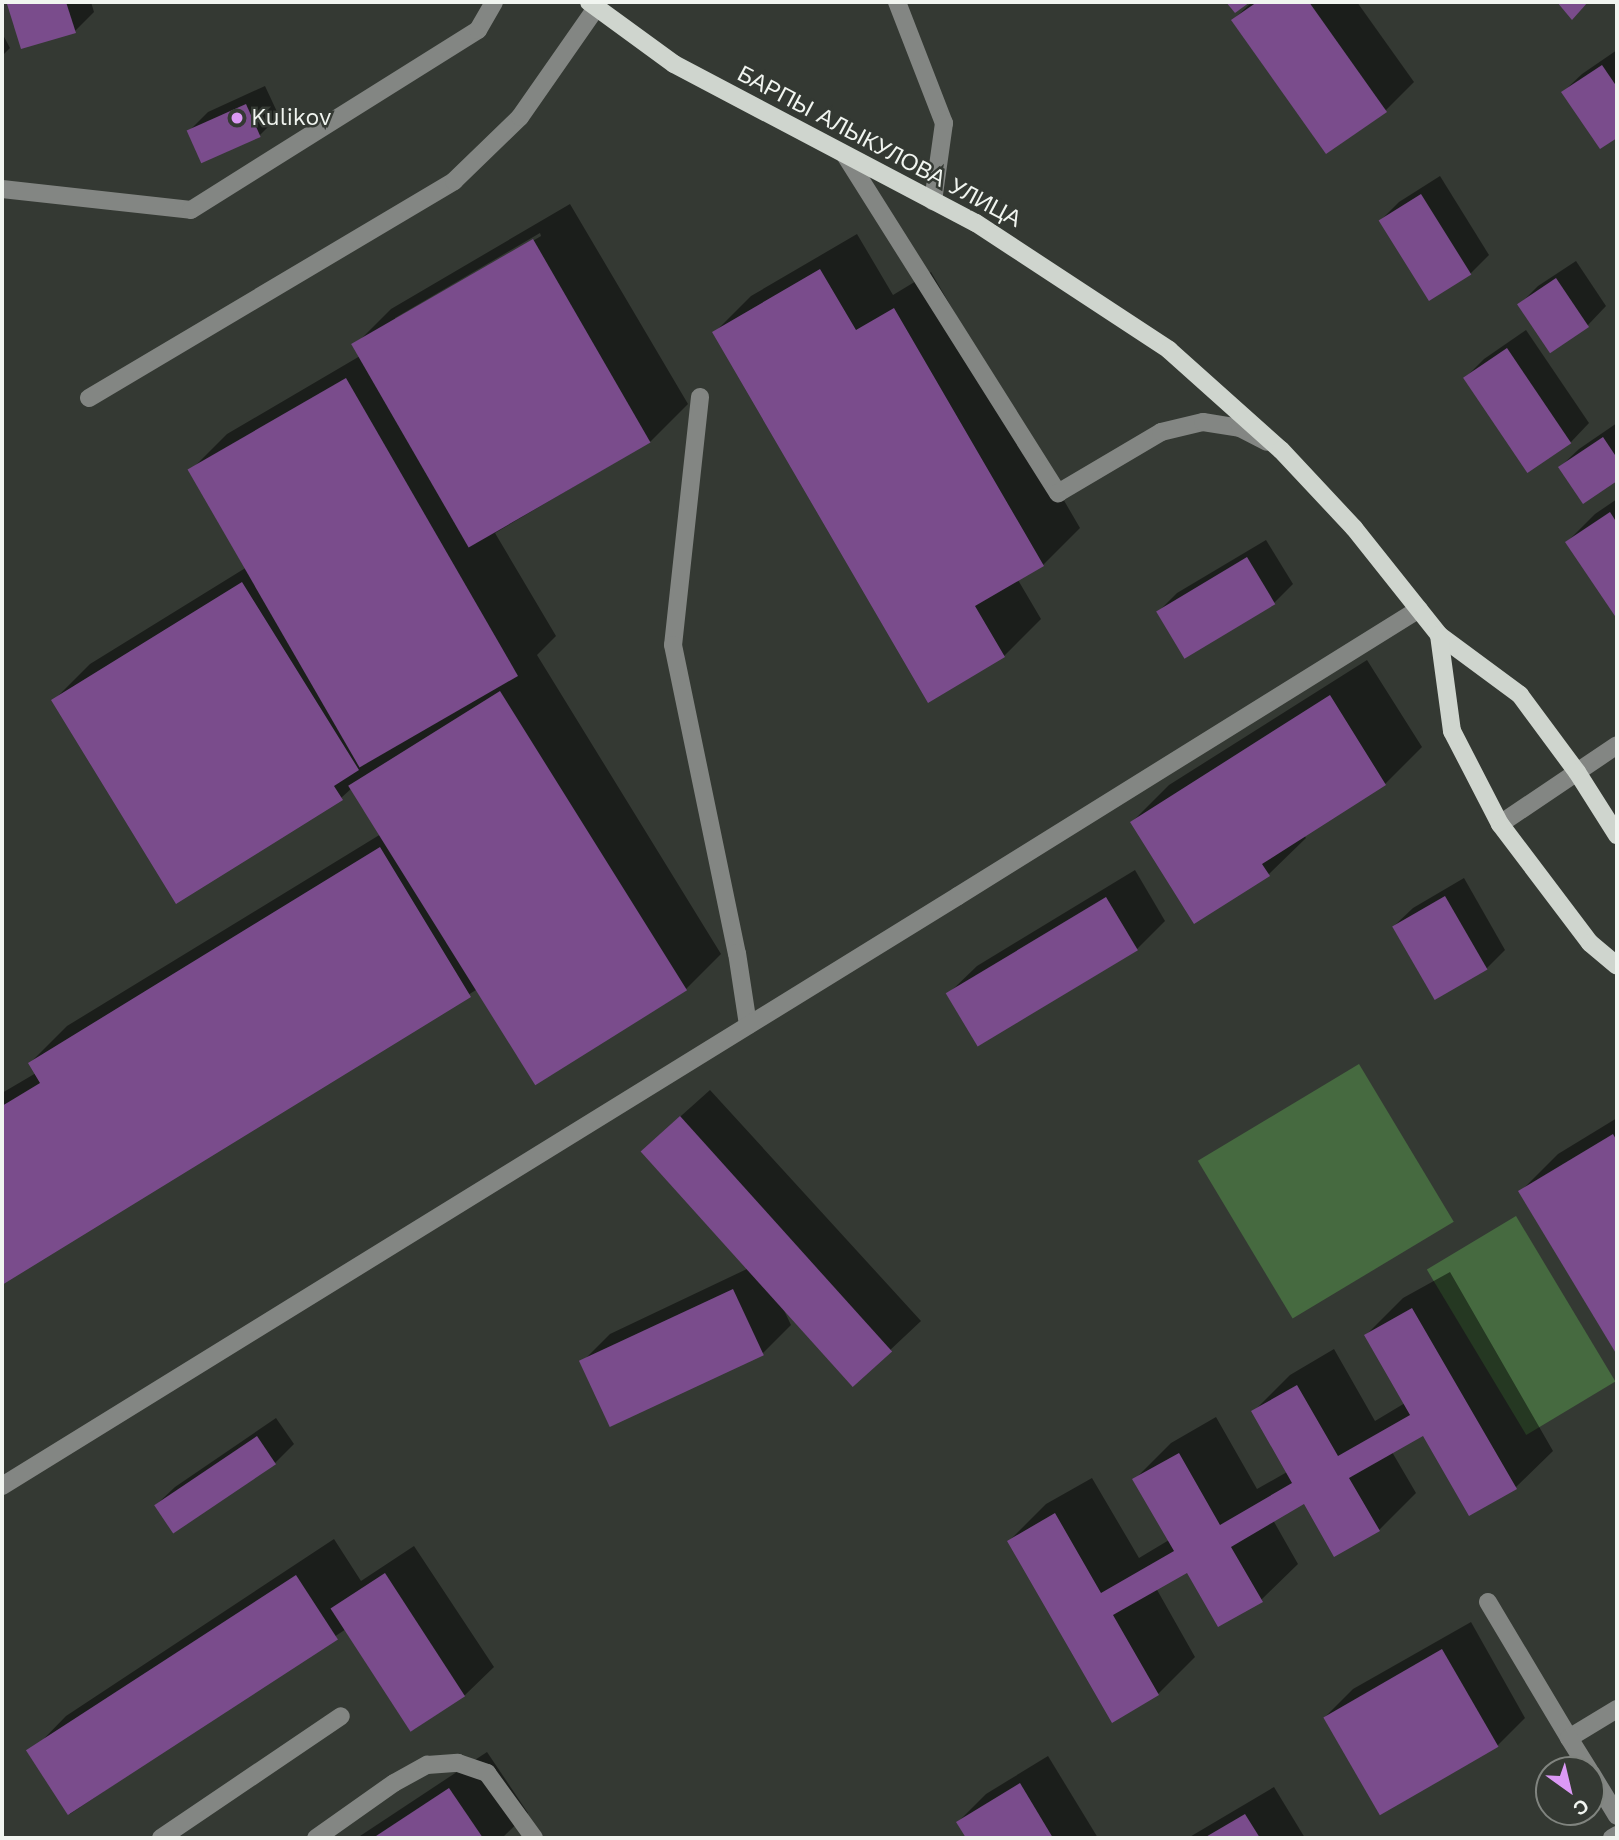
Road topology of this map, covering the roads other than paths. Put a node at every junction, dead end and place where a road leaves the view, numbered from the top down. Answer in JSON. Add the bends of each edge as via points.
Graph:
{"nodes":[{"id":1,"x":494,"y":2,"type":"edge"},
{"id":2,"x":897,"y":2,"type":"edge"},
{"id":3,"x":592,"y":5,"type":"edge"},
{"id":4,"x":845,"y":155,"type":"junction"},
{"id":5,"x":2,"y":189,"type":"edge"},
{"id":6,"x":933,"y":201,"type":"junction"},
{"id":7,"x":700,"y":397,"type":"dead end"},
{"id":8,"x":89,"y":398,"type":"dead end"},
{"id":9,"x":1281,"y":450,"type":"junction"},
{"id":10,"x":1419,"y":609,"type":"junction"},
{"id":11,"x":1439,"y":635,"type":"junction"},
{"id":12,"x":1617,"y":745,"type":"edge"},
{"id":13,"x":1577,"y":772,"type":"junction"},
{"id":14,"x":1500,"y":824,"type":"junction"},
{"id":15,"x":1617,"y":835,"type":"edge"},
{"id":16,"x":1617,"y":966,"type":"edge"},
{"id":17,"x":748,"y":1024,"type":"junction"},
{"id":18,"x":2,"y":1486,"type":"edge"},
{"id":19,"x":1488,"y":1602,"type":"dead end"},
{"id":20,"x":1617,"y":1709,"type":"edge"},
{"id":21,"x":341,"y":1716,"type":"dead end"},
{"id":22,"x":1570,"y":1738,"type":"junction"},
{"id":23,"x":1581,"y":1756,"type":"edge"},
{"id":24,"x":1605,"y":1796,"type":"edge"},
{"id":25,"x":1617,"y":1816,"type":"edge"},
{"id":26,"x":1617,"y":1835,"type":"edge"},
{"id":27,"x":161,"y":1838,"type":"edge"},
{"id":28,"x":316,"y":1838,"type":"edge"},
{"id":29,"x":534,"y":1838,"type":"edge"},
{"id":30,"x":1612,"y":1838,"type":"edge"}],
"edges":[{"from":1,"to":5,"type":"street","via":[[478,30],[191,210]]},
{"from":2,"to":6,"type":"street","via":[[944,123]]},
{"from":3,"to":4,"type":"main road","name":"БАРПЫ АЛЫКУЛОВА УЛИЦА","via":[[674,64]]},
{"from":3,"to":8,"type":"street","via":[[520,117],[454,181]]},
{"from":4,"to":6,"type":"main road","name":"БАРПЫ АЛЫКУЛОВА УЛИЦА"},
{"from":4,"to":9,"type":"street","via":[[1058,493],[1161,432],[1203,422],[1240,428]]},
{"from":6,"to":9,"type":"main road","name":"БАРПЫ АЛЫКУЛОВА УЛИЦА","via":[[976,223],[1169,350]]},
{"from":7,"to":17,"type":"street","via":[[673,645]]},
{"from":9,"to":10,"type":"main road","name":"БАРПЫ АЛЫКУЛОВА УЛИЦА","via":[[1354,527]]},
{"from":10,"to":11,"type":"main road","name":"БАРПЫ АЛЫКУЛОВА УЛИЦА"},
{"from":10,"to":17,"type":"street"},
{"from":11,"to":13,"type":"main road","name":"БАРПЫ АЛЫКУЛОВА УЛИЦА","via":[[1520,695]]},
{"from":11,"to":14,"type":"main road","name":"БАРПЫ АЛЫКУЛОВА УЛИЦА","via":[[1452,731]]},
{"from":12,"to":13,"type":"street"},
{"from":13,"to":14,"type":"street"},
{"from":13,"to":15,"type":"main road","name":"БАРПЫ АЛЫКУЛОВА УЛИЦА"},
{"from":14,"to":16,"type":"main road","name":"БАРПЫ АЛЫКУЛОВА УЛИЦА","via":[[1590,943]]},
{"from":17,"to":18,"type":"street"},
{"from":19,"to":22,"type":"street"},
{"from":20,"to":22,"type":"street"},
{"from":21,"to":27,"type":"street"},
{"from":22,"to":23,"type":"street"},
{"from":24,"to":25,"type":"street"},
{"from":26,"to":30,"type":"street"},
{"from":28,"to":29,"type":"street","via":[[427,1765],[458,1763],[487,1773]]}]}
